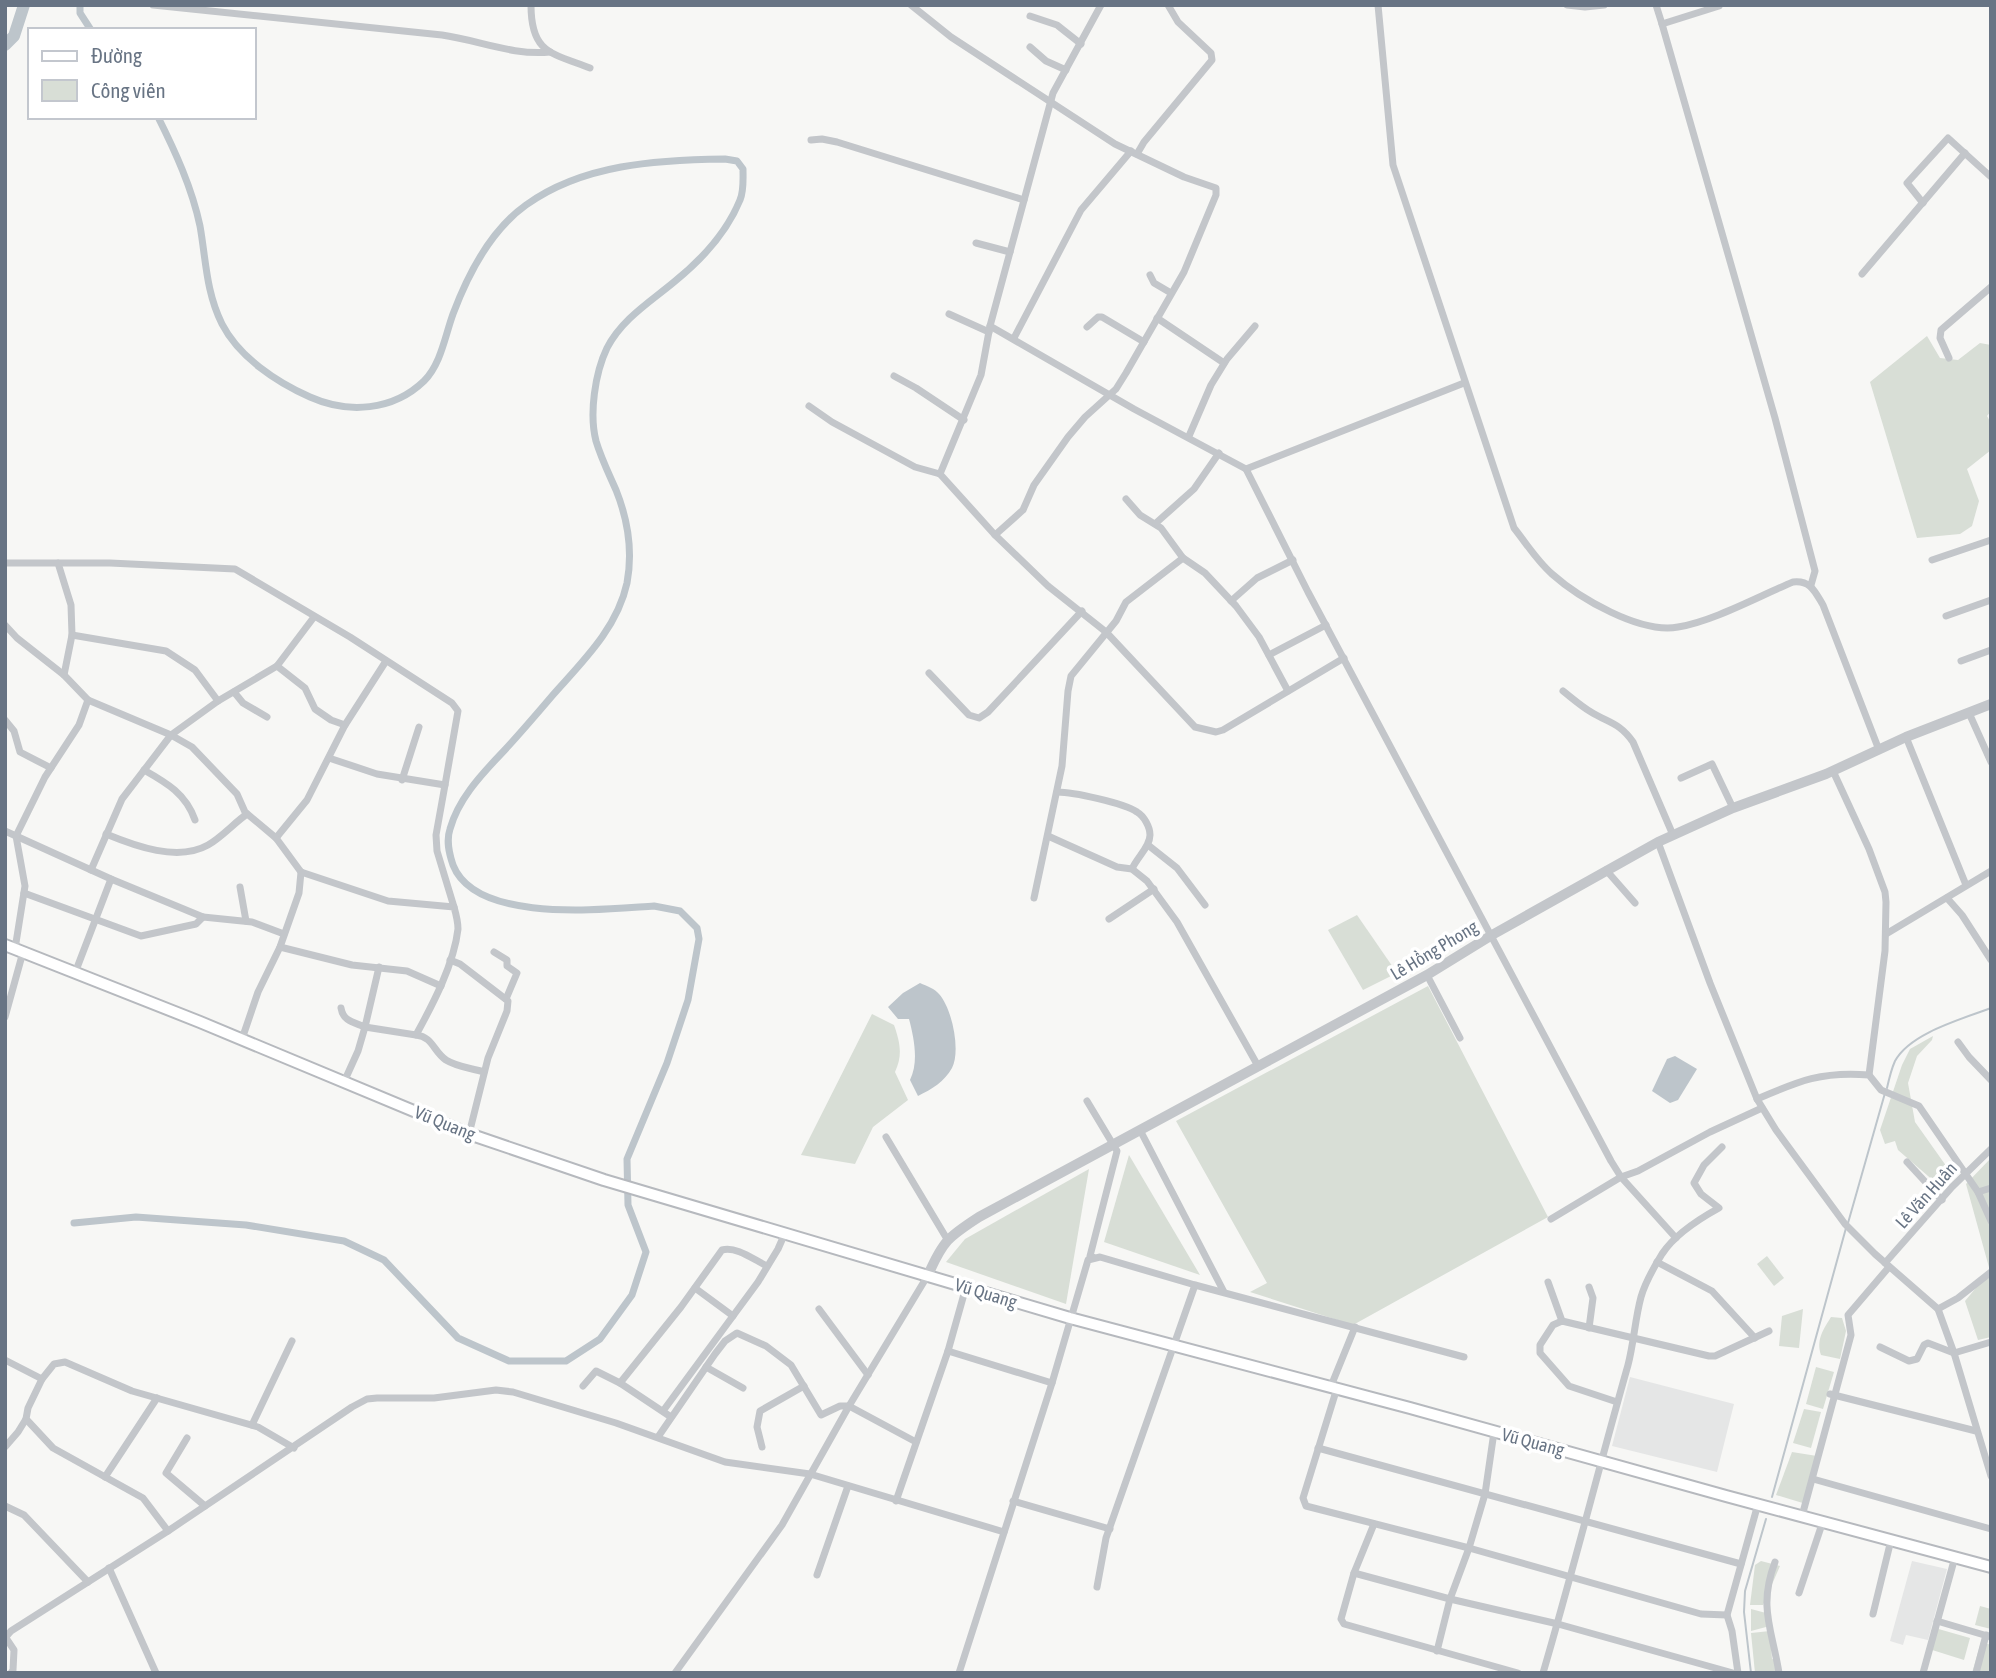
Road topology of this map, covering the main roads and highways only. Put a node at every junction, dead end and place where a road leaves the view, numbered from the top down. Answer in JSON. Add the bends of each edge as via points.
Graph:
{"nodes":[{"id":1,"x":14,"y":948,"type":"edge"},
{"id":2,"x":1991,"y":1567,"type":"edge"}],
"edges":[{"from":1,"to":2,"type":"main road","name":"Vũ Quang","via":[[469,1134],[604,1180],[1070,1318]]}]}
